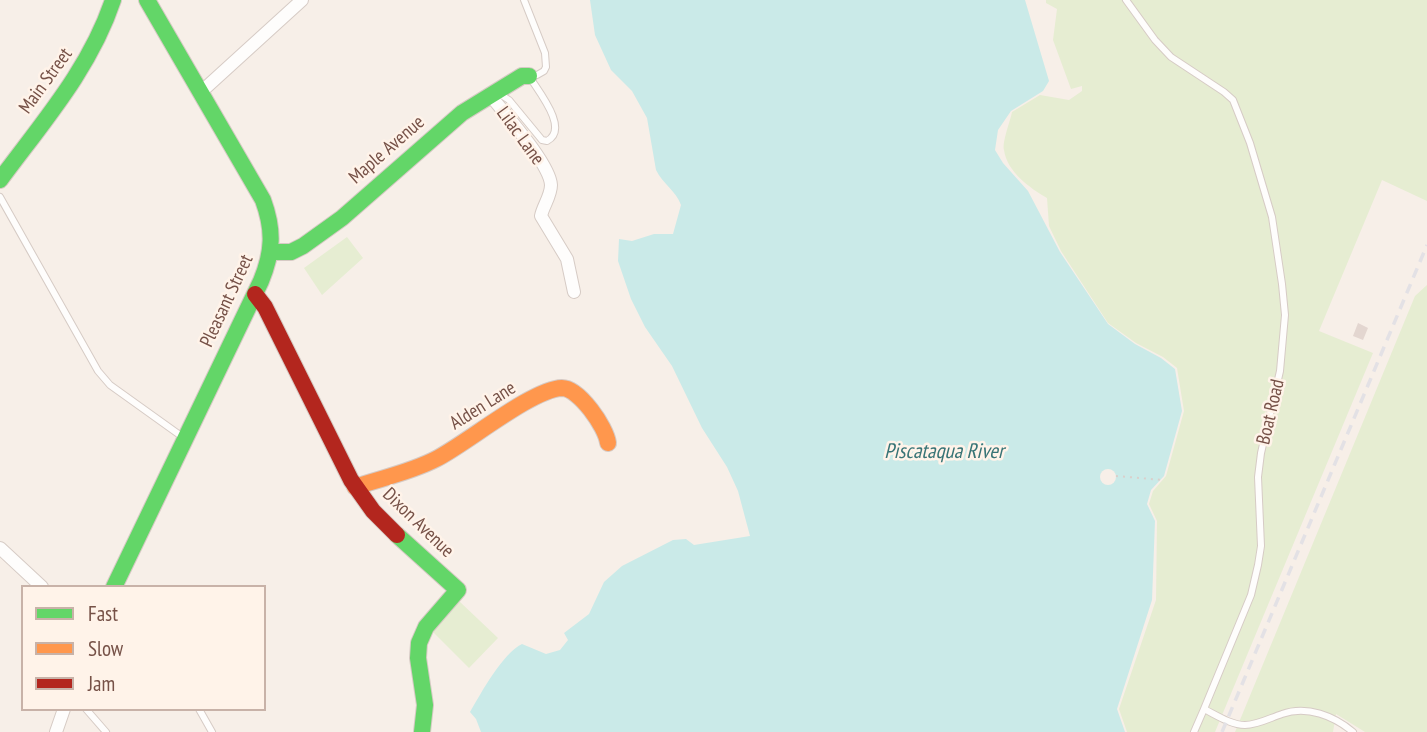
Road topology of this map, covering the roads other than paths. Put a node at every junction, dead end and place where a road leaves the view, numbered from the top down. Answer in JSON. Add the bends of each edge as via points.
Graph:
{"nodes":[{"id":1,"x":113,"y":0,"type":"edge"},
{"id":2,"x":147,"y":0,"type":"edge"},
{"id":3,"x":303,"y":0,"type":"edge"},
{"id":4,"x":524,"y":0,"type":"edge"},
{"id":5,"x":1126,"y":0,"type":"edge"},
{"id":6,"x":529,"y":76,"type":"junction"},
{"id":7,"x":201,"y":92,"type":"junction"},
{"id":8,"x":494,"y":94,"type":"junction"},
{"id":9,"x":0,"y":180,"type":"edge"},
{"id":10,"x":0,"y":197,"type":"edge"},
{"id":11,"x":272,"y":252,"type":"junction"},
{"id":12,"x":574,"y":292,"type":"dead end"},
{"id":13,"x":256,"y":294,"type":"junction"},
{"id":14,"x":186,"y":439,"type":"junction"},
{"id":15,"x":608,"y":443,"type":"dead end"},
{"id":16,"x":355,"y":487,"type":"junction"},
{"id":17,"x":0,"y":548,"type":"edge"},
{"id":18,"x":40,"y":585,"type":"edge"},
{"id":19,"x":117,"y":585,"type":"edge"},
{"id":20,"x":1204,"y":709,"type":"junction"},
{"id":21,"x":64,"y":711,"type":"edge"},
{"id":22,"x":88,"y":711,"type":"edge"},
{"id":23,"x":200,"y":711,"type":"edge"},
{"id":24,"x":56,"y":732,"type":"edge"},
{"id":25,"x":106,"y":732,"type":"edge"},
{"id":26,"x":212,"y":732,"type":"edge"},
{"id":27,"x":422,"y":732,"type":"edge"},
{"id":28,"x":1194,"y":732,"type":"edge"},
{"id":29,"x":1353,"y":732,"type":"edge"}],
"edges":[{"from":1,"to":9,"type":"street","name":"Main Street","via":[[91,54]]},
{"from":2,"to":7,"type":"street","name":"Pleasant Street"},
{"from":3,"to":7,"type":"street"},
{"from":4,"to":6,"type":"lane","via":[[546,60],[544,71]]},
{"from":5,"to":20,"type":"lane","name":"Boat Road","via":[[1171,57],[1233,100],[1272,217],[1282,284],[1282,362],[1258,477],[1258,565],[1246,610]]},
{"from":6,"to":8,"type":"street","name":"Maple Avenue"},
{"from":6,"to":8,"type":"lane","via":[[557,125],[551,139],[542,140],[509,100]]},
{"from":7,"to":11,"type":"street","name":"Pleasant Street","via":[[268,211]]},
{"from":8,"to":11,"type":"street","name":"Maple Avenue","via":[[462,113],[313,239],[291,252]]},
{"from":8,"to":12,"type":"street","name":"Lilac Lane","via":[[550,180],[541,216],[567,260]]},
{"from":10,"to":14,"type":"lane","via":[[98,371],[110,385]]},
{"from":11,"to":13,"type":"street","name":"Pleasant Street"},
{"from":13,"to":14,"type":"street","name":"Pleasant Street"},
{"from":13,"to":16,"type":"street","name":"Dixon Avenue"},
{"from":14,"to":19,"type":"street","name":"Pleasant Street"},
{"from":15,"to":16,"type":"street","name":"Alden Lane","via":[[606,429],[577,396],[559,388],[430,462]]},
{"from":16,"to":27,"type":"street","name":"Dixon Avenue","via":[[376,516],[458,590],[426,627],[419,643],[425,705]]},
{"from":17,"to":18,"type":"street"},
{"from":20,"to":28,"type":"lane","name":"Boat Road"},
{"from":20,"to":29,"type":"lane","via":[[1244,725],[1285,712],[1307,711],[1326,715]]},
{"from":21,"to":24,"type":"street"},
{"from":22,"to":25,"type":"lane"},
{"from":23,"to":26,"type":"lane"}]}
